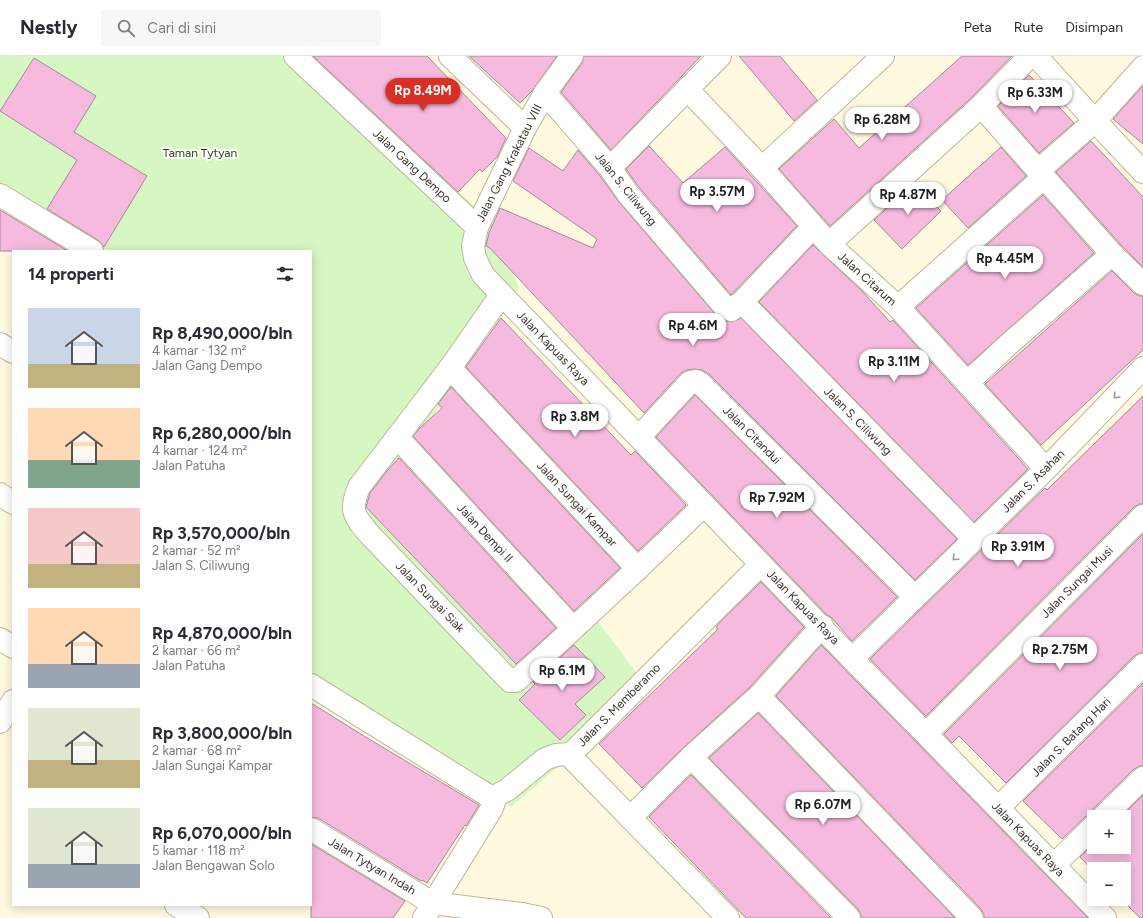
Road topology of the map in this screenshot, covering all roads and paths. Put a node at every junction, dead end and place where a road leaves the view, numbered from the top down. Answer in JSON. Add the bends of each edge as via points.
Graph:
{"nodes":[{"id":1,"x":295,"y":56,"type":"edge"},
{"id":2,"x":450,"y":56,"type":"edge"},
{"id":3,"x":572,"y":56,"type":"edge"},
{"id":4,"x":720,"y":56,"type":"edge"},
{"id":5,"x":883,"y":56,"type":"edge"},
{"id":6,"x":1030,"y":56,"type":"edge"},
{"id":7,"x":1036,"y":56,"type":"edge"},
{"id":8,"x":1143,"y":67,"type":"edge"},
{"id":9,"x":687,"y":89,"type":"junction"},
{"id":10,"x":545,"y":93,"type":"junction"},
{"id":11,"x":981,"y":106,"type":"junction"},
{"id":12,"x":1094,"y":121,"type":"junction"},
{"id":13,"x":525,"y":128,"type":"junction"},
{"id":14,"x":610,"y":168,"type":"junction"},
{"id":15,"x":762,"y":168,"type":"junction"},
{"id":16,"x":1143,"y":172,"type":"edge"},
{"id":17,"x":1041,"y":174,"type":"junction"},
{"id":18,"x":0,"y":195,"type":"edge"},
{"id":19,"x":477,"y":227,"type":"junction"},
{"id":20,"x":813,"y":227,"type":"junction"},
{"id":21,"x":829,"y":244,"type":"junction"},
{"id":22,"x":90,"y":250,"type":"edge"},
{"id":23,"x":1112,"y":254,"type":"junction"},
{"id":24,"x":1143,"y":284,"type":"edge"},
{"id":25,"x":501,"y":295,"type":"junction"},
{"id":26,"x":742,"y":302,"type":"junction"},
{"id":27,"x":898,"y":307,"type":"junction"},
{"id":28,"x":0,"y":344,"type":"edge"},
{"id":29,"x":12,"y":351,"type":"edge"},
{"id":30,"x":450,"y":368,"type":"junction"},
{"id":31,"x":1140,"y":378,"type":"edge"},
{"id":32,"x":967,"y":383,"type":"junction"},
{"id":33,"x":397,"y":437,"type":"junction"},
{"id":34,"x":639,"y":437,"type":"junction"},
{"id":35,"x":1046,"y":469,"type":"junction"},
{"id":36,"x":0,"y":494,"type":"edge"},
{"id":37,"x":12,"y":502,"type":"edge"},
{"id":38,"x":704,"y":505,"type":"junction"},
{"id":39,"x":1143,"y":516,"type":"edge"},
{"id":40,"x":974,"y":539,"type":"junction"},
{"id":41,"x":761,"y":564,"type":"junction"},
{"id":42,"x":638,"y":569,"type":"junction"},
{"id":43,"x":915,"y":597,"type":"junction"},
{"id":44,"x":822,"y":626,"type":"junction"},
{"id":45,"x":573,"y":628,"type":"junction"},
{"id":46,"x":0,"y":639,"type":"edge"},
{"id":47,"x":12,"y":646,"type":"edge"},
{"id":48,"x":852,"y":659,"type":"junction"},
{"id":49,"x":1143,"y":665,"type":"edge"},
{"id":50,"x":312,"y":687,"type":"edge"},
{"id":51,"x":759,"y":696,"type":"junction"},
{"id":52,"x":12,"y":703,"type":"edge"},
{"id":53,"x":0,"y":722,"type":"edge"},
{"id":54,"x":926,"y":734,"type":"junction"},
{"id":55,"x":571,"y":754,"type":"junction"},
{"id":56,"x":691,"y":757,"type":"junction"},
{"id":57,"x":1143,"y":778,"type":"edge"},
{"id":58,"x":500,"y":794,"type":"junction"},
{"id":59,"x":998,"y":808,"type":"junction"},
{"id":60,"x":1110,"y":810,"type":"edge"},
{"id":61,"x":630,"y":818,"type":"junction"},
{"id":62,"x":312,"y":830,"type":"edge"},
{"id":63,"x":1087,"y":833,"type":"edge"},
{"id":64,"x":1054,"y":865,"type":"junction"},
{"id":65,"x":178,"y":906,"type":"edge"},
{"id":66,"x":428,"y":911,"type":"edge"},
{"id":67,"x":724,"y":917,"type":"edge"},
{"id":68,"x":198,"y":918,"type":"edge"},
{"id":69,"x":541,"y":918,"type":"edge"},
{"id":70,"x":849,"y":918,"type":"edge"},
{"id":71,"x":972,"y":918,"type":"edge"},
{"id":72,"x":1105,"y":918,"type":"edge"}],
"edges":[{"from":1,"to":19,"type":"street","name":"Jalan Gang Dempo"},
{"from":2,"to":13,"type":"street"},
{"from":3,"to":10,"type":"street","name":"Jalan Gang Krakatau VIII"},
{"from":4,"to":9,"type":"street"},
{"from":5,"to":15,"type":"street"},
{"from":6,"to":11,"type":"street"},
{"from":7,"to":12,"type":"street"},
{"from":8,"to":12,"type":"street"},
{"from":9,"to":14,"type":"street"},
{"from":9,"to":15,"type":"street","name":"Jalan Citarum"},
{"from":10,"to":13,"type":"street","name":"Jalan Gang Krakatau VIII"},
{"from":10,"to":14,"type":"street","name":"Jalan S. Ciliwung"},
{"from":11,"to":17,"type":"street"},
{"from":11,"to":21,"type":"street"},
{"from":12,"to":16,"type":"street"},
{"from":12,"to":17,"type":"street"},
{"from":13,"to":19,"type":"street","name":"Jalan Gang Krakatau VIII"},
{"from":14,"to":26,"type":"street","name":"Jalan S. Ciliwung","via":[[628,194],[724,307],[731,310]]},
{"from":15,"to":20,"type":"street","name":"Jalan Citarum"},
{"from":17,"to":23,"type":"street"},
{"from":17,"to":27,"type":"street"},
{"from":18,"to":22,"type":"street"},
{"from":19,"to":25,"type":"street","name":"Jalan Gang Krakatau VIII","via":[[473,246],[475,258],[483,275]]},
{"from":20,"to":21,"type":"street","name":"Jalan Citarum"},
{"from":20,"to":26,"type":"street","name":"Jalan S. Ciliwung"},
{"from":21,"to":27,"type":"street","name":"Jalan Citarum"},
{"from":23,"to":24,"type":"street"},
{"from":23,"to":32,"type":"street"},
{"from":25,"to":30,"type":"street","name":"Jalan Sungai Siak"},
{"from":25,"to":34,"type":"street","name":"Jalan Kapuas Raya"},
{"from":26,"to":40,"type":"street","name":"Jalan S. Ciliwung"},
{"from":27,"to":32,"type":"street","name":"Jalan Citarum"},
{"from":28,"to":29,"type":"street"},
{"from":30,"to":33,"type":"street","name":"Jalan Sungai Siak"},
{"from":30,"to":42,"type":"street","name":"Jalan Sungai Kampar"},
{"from":31,"to":35,"type":"street","name":"Jalan S. Asahan","one_way":true},
{"from":32,"to":35,"type":"street","name":"Jalan Citarum"},
{"from":33,"to":45,"type":"street","name":"Jalan Dempi II"},
{"from":33,"to":45,"type":"street","name":"Jalan Sungai Siak","via":[[359,487],[353,506],[356,519],[510,681],[516,681]]},
{"from":34,"to":38,"type":"street","name":"Jalan Kapuas Raya"},
{"from":34,"to":43,"type":"street","name":"Jalan Citandui","via":[[690,382],[696,381]]},
{"from":35,"to":40,"type":"street","name":"Jalan S. Asahan"},
{"from":36,"to":37,"type":"street"},
{"from":38,"to":41,"type":"street","name":"Jalan Kapuas Raya"},
{"from":38,"to":42,"type":"street","name":"Jalan Sungai Siak"},
{"from":39,"to":54,"type":"street","name":"Jalan Sungai Musi"},
{"from":40,"to":43,"type":"street","name":"Jalan S. Asahan","one_way":true},
{"from":41,"to":44,"type":"street","name":"Jalan Kapuas Raya"},
{"from":41,"to":55,"type":"street","name":"Jalan S. Memberamo"},
{"from":42,"to":45,"type":"street","name":"Jalan Sungai Siak"},
{"from":43,"to":48,"type":"street","name":"Jalan S. Asahan"},
{"from":44,"to":48,"type":"street","name":"Jalan Kapuas Raya"},
{"from":44,"to":51,"type":"street"},
{"from":46,"to":47,"type":"street"},
{"from":48,"to":54,"type":"street","name":"Jalan Kapuas Raya"},
{"from":49,"to":59,"type":"street","name":"Jalan S. Batang Hari"},
{"from":50,"to":58,"type":"street"},
{"from":51,"to":56,"type":"street"},
{"from":51,"to":71,"type":"street"},
{"from":52,"to":53,"type":"street"},
{"from":54,"to":59,"type":"street","name":"Jalan Kapuas Raya"},
{"from":55,"to":58,"type":"street","via":[[545,759]]},
{"from":55,"to":61,"type":"street","name":"Jalan S. Memberamo"},
{"from":56,"to":61,"type":"street"},
{"from":56,"to":70,"type":"street"},
{"from":57,"to":60,"type":"street"},
{"from":58,"to":66,"type":"street"},
{"from":59,"to":64,"type":"street","name":"Jalan Kapuas Raya"},
{"from":61,"to":67,"type":"street","name":"Jalan S. Memberamo"},
{"from":62,"to":66,"type":"street","name":"Jalan Tytyan Indah"},
{"from":63,"to":64,"type":"street"},
{"from":64,"to":72,"type":"street","name":"Jalan Kapuas Raya"},
{"from":65,"to":68,"type":"street"},
{"from":66,"to":69,"type":"street","via":[[522,914]]}]}
